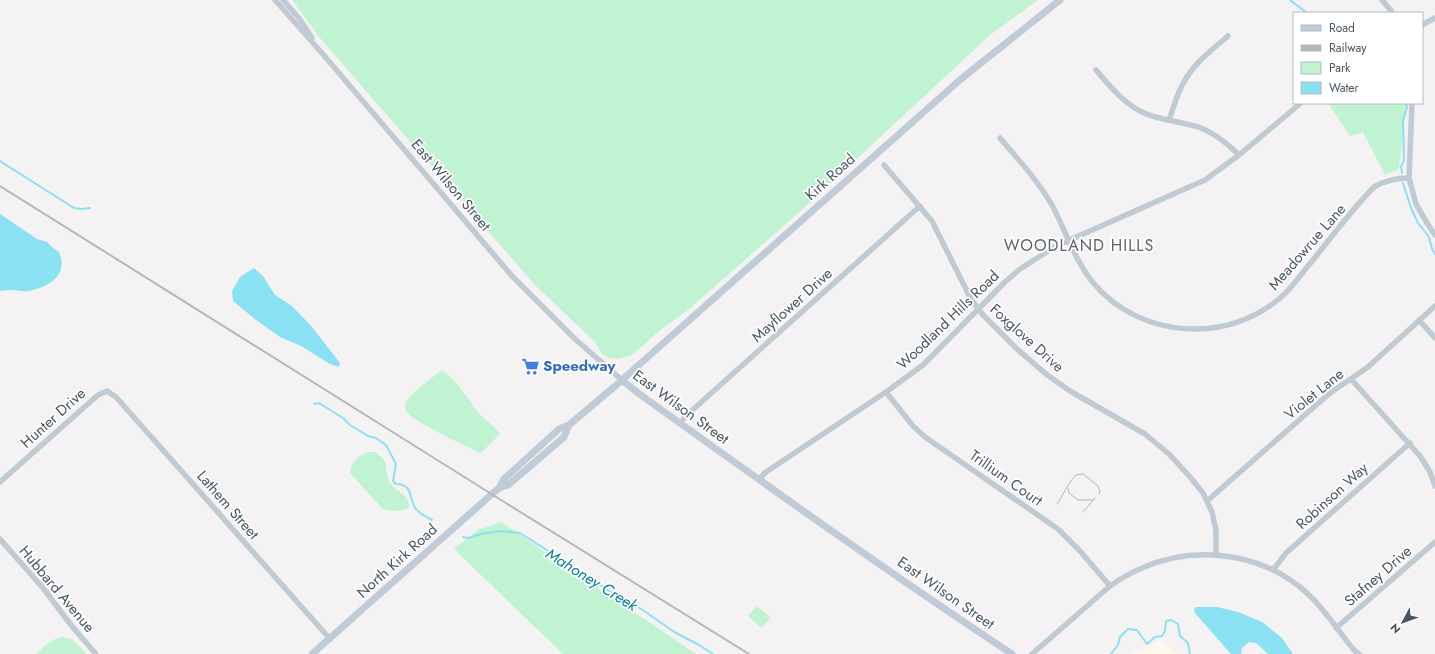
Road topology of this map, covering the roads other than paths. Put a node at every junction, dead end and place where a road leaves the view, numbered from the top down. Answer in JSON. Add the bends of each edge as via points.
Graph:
{"nodes":[{"id":1,"x":275,"y":0,"type":"edge"},
{"id":2,"x":283,"y":0,"type":"edge"},
{"id":3,"x":1060,"y":0,"type":"edge"},
{"id":4,"x":1382,"y":0,"type":"edge"},
{"id":5,"x":1391,"y":12,"type":"edge"},
{"id":6,"x":1435,"y":18,"type":"edge"},
{"id":7,"x":1423,"y":24,"type":"edge"},
{"id":8,"x":1228,"y":36,"type":"dead end"},
{"id":9,"x":321,"y":52,"type":"junction"},
{"id":10,"x":1096,"y":70,"type":"dead end"},
{"id":11,"x":1300,"y":104,"type":"edge"},
{"id":12,"x":1412,"y":104,"type":"edge"},
{"id":13,"x":1169,"y":120,"type":"junction"},
{"id":14,"x":1000,"y":138,"type":"dead end"},
{"id":15,"x":1239,"y":155,"type":"junction"},
{"id":16,"x":884,"y":165,"type":"dead end"},
{"id":17,"x":1409,"y":178,"type":"junction"},
{"id":18,"x":920,"y":206,"type":"junction"},
{"id":19,"x":1435,"y":235,"type":"edge"},
{"id":20,"x":1069,"y":240,"type":"junction"},
{"id":21,"x":1435,"y":306,"type":"edge"},
{"id":22,"x":978,"y":310,"type":"junction"},
{"id":23,"x":1419,"y":320,"type":"junction"},
{"id":24,"x":1435,"y":338,"type":"edge"},
{"id":25,"x":1351,"y":379,"type":"junction"},
{"id":26,"x":622,"y":380,"type":"junction"},
{"id":27,"x":106,"y":391,"type":"joint"},
{"id":28,"x":886,"y":392,"type":"junction"},
{"id":29,"x":680,"y":423,"type":"junction"},
{"id":30,"x":1410,"y":443,"type":"junction"},
{"id":31,"x":759,"y":479,"type":"junction"},
{"id":32,"x":0,"y":482,"type":"edge"},
{"id":33,"x":1435,"y":486,"type":"edge"},
{"id":34,"x":1207,"y":501,"type":"junction"},
{"id":35,"x":0,"y":540,"type":"edge"},
{"id":36,"x":1435,"y":542,"type":"edge"},
{"id":37,"x":1216,"y":555,"type":"junction"},
{"id":38,"x":1273,"y":570,"type":"junction"},
{"id":39,"x":1110,"y":586,"type":"junction"},
{"id":40,"x":1336,"y":628,"type":"junction"},
{"id":41,"x":330,"y":639,"type":"junction"},
{"id":42,"x":96,"y":654,"type":"edge"},
{"id":43,"x":312,"y":654,"type":"edge"},
{"id":44,"x":1012,"y":654,"type":"edge"},
{"id":45,"x":1032,"y":654,"type":"edge"},
{"id":46,"x":1359,"y":654,"type":"edge"}],
"edges":[{"from":1,"to":9,"type":"street"},
{"from":2,"to":9,"type":"street","via":[[299,18]]},
{"from":3,"to":26,"type":"street","name":"Kirk Road","via":[[961,79]]},
{"from":4,"to":5,"type":"street"},
{"from":6,"to":7,"type":"street"},
{"from":8,"to":13,"type":"street","via":[[1191,71],[1181,88]]},
{"from":9,"to":26,"type":"street","name":"East Wilson Street","via":[[515,280]]},
{"from":10,"to":13,"type":"street","via":[[1123,100],[1148,114]]},
{"from":11,"to":15,"type":"street","name":"Woodland Hills Road"},
{"from":12,"to":17,"type":"street"},
{"from":13,"to":15,"type":"street","via":[[1210,132]]},
{"from":14,"to":20,"type":"street","name":"Meadowrue Lane","via":[[1046,195]]},
{"from":15,"to":20,"type":"street","name":"Woodland Hills Road","via":[[1199,183]]},
{"from":16,"to":18,"type":"street","name":"Foxglove Drive"},
{"from":17,"to":19,"type":"street","via":[[1416,204]]},
{"from":17,"to":20,"type":"street","name":"Meadowrue Lane","via":[[1388,180],[1374,187],[1289,290],[1276,302],[1243,320],[1216,328],[1178,328],[1150,321],[1129,312],[1108,298],[1095,285],[1079,263]]},
{"from":18,"to":22,"type":"street","name":"Foxglove Drive","via":[[932,221]]},
{"from":18,"to":29,"type":"street","name":"Mayflower Drive"},
{"from":20,"to":22,"type":"street","name":"Woodland Hills Road","via":[[1020,269]]},
{"from":21,"to":23,"type":"street","name":"Violet Lane"},
{"from":22,"to":28,"type":"street","name":"Woodland Hills Road","via":[[924,364]]},
{"from":22,"to":34,"type":"street","name":"Foxglove Drive","via":[[1046,374],[1070,391],[1137,428],[1161,447],[1190,477]]},
{"from":23,"to":24,"type":"street"},
{"from":23,"to":25,"type":"street","name":"Violet Lane","via":[[1368,367]]},
{"from":25,"to":30,"type":"street"},
{"from":25,"to":34,"type":"street","name":"Violet Lane","via":[[1330,393]]},
{"from":26,"to":29,"type":"street","name":"East Wilson Street"},
{"from":26,"to":41,"type":"street","name":"North Kirk Road","via":[[569,425],[564,437],[508,485],[499,488]]},
{"from":27,"to":32,"type":"street","name":"Hunter Drive","via":[[98,395]]},
{"from":27,"to":41,"type":"street","name":"Lathem Street","via":[[116,397]]},
{"from":28,"to":31,"type":"street","name":"Woodland Hills Road"},
{"from":28,"to":39,"type":"street","name":"Trillium Court","via":[[913,426],[926,437],[1058,529]]},
{"from":29,"to":31,"type":"street","name":"East Wilson Street"},
{"from":30,"to":33,"type":"street","via":[[1430,472]]},
{"from":30,"to":38,"type":"street","name":"Robinson Way","via":[[1286,553]]},
{"from":31,"to":44,"type":"street","name":"East Wilson Street"},
{"from":34,"to":37,"type":"street","name":"Foxglove Drive","via":[[1215,523]]},
{"from":35,"to":42,"type":"street","name":"Hubbard Avenue"},
{"from":36,"to":40,"type":"street","name":"Stafney Drive"},
{"from":37,"to":38,"type":"street","via":[[1245,560]]},
{"from":37,"to":39,"type":"street","via":[[1186,556],[1155,563],[1130,573]]},
{"from":38,"to":40,"type":"street","via":[[1292,581],[1309,596]]},
{"from":39,"to":45,"type":"street"},
{"from":40,"to":46,"type":"street"},
{"from":41,"to":43,"type":"street","name":"North Kirk Road"}]}
